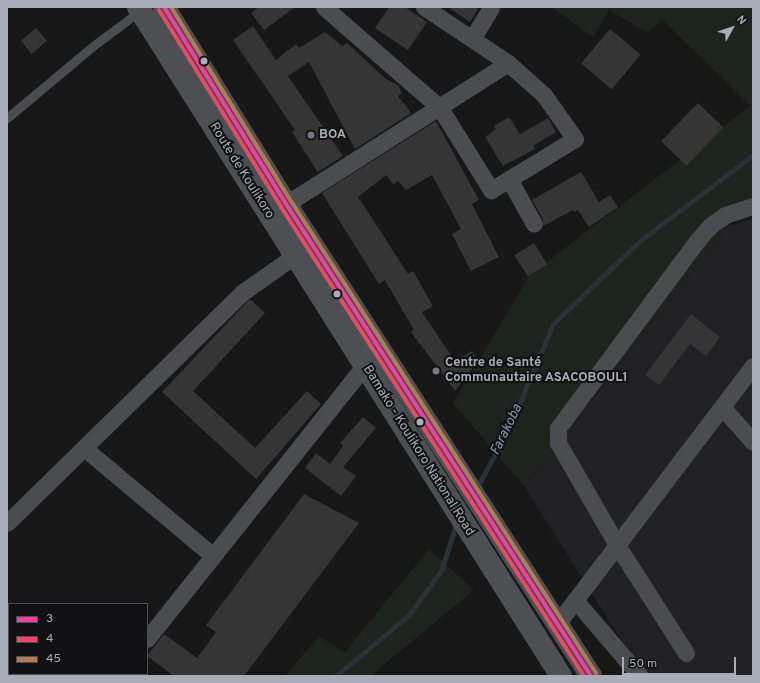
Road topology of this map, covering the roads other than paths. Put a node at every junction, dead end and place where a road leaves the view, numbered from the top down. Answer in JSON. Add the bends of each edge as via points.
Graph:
{"nodes":[{"id":1,"x":164,"y":7,"type":"edge"},
{"id":2,"x":324,"y":7,"type":"edge"},
{"id":3,"x":424,"y":7,"type":"edge"},
{"id":4,"x":491,"y":7,"type":"edge"},
{"id":5,"x":139,"y":9,"type":"edge"},
{"id":6,"x":472,"y":39,"type":"junction"},
{"id":7,"x":508,"y":63,"type":"junction"},
{"id":8,"x":440,"y":108,"type":"junction"},
{"id":9,"x":7,"y":118,"type":"edge"},
{"id":10,"x":509,"y":179,"type":"junction"},
{"id":11,"x":286,"y":204,"type":"junction"},
{"id":12,"x":753,"y":206,"type":"edge"},
{"id":13,"x":534,"y":224,"type":"dead end"},
{"id":14,"x":294,"y":256,"type":"junction"},
{"id":15,"x":344,"y":335,"type":"joint"},
{"id":16,"x":383,"y":354,"type":"junction"},
{"id":17,"x":364,"y":366,"type":"junction"},
{"id":18,"x":753,"y":366,"type":"edge"},
{"id":19,"x":722,"y":407,"type":"junction"},
{"id":20,"x":753,"y":442,"type":"edge"},
{"id":21,"x":84,"y":448,"type":"junction"},
{"id":22,"x":7,"y":523,"type":"edge"},
{"id":23,"x":617,"y":545,"type":"junction"},
{"id":24,"x":213,"y":556,"type":"junction"},
{"id":25,"x":575,"y":600,"type":"junction"},
{"id":26,"x":557,"y":624,"type":"junction"},
{"id":27,"x":148,"y":638,"type":"edge"},
{"id":28,"x":686,"y":653,"type":"dead end"},
{"id":29,"x":561,"y":676,"type":"edge"},
{"id":30,"x":591,"y":676,"type":"edge"},
{"id":31,"x":640,"y":676,"type":"edge"}],
"edges":[{"from":1,"to":11,"type":"main road","name":"Route de Koulikoro"},
{"from":2,"to":8,"type":"street"},
{"from":3,"to":6,"type":"street"},
{"from":4,"to":6,"type":"street"},
{"from":5,"to":9,"type":"lane"},
{"from":5,"to":14,"type":"main road","name":"Route de Koulikoro"},
{"from":6,"to":7,"type":"street"},
{"from":7,"to":8,"type":"street"},
{"from":7,"to":10,"type":"street","via":[[544,95],[575,139]]},
{"from":8,"to":10,"type":"street","via":[[491,190]]},
{"from":8,"to":11,"type":"street"},
{"from":10,"to":13,"type":"street"},
{"from":11,"to":16,"type":"main road","name":"Route de Koulikoro"},
{"from":12,"to":23,"type":"street","via":[[725,215],[702,236],[558,428],[558,443]]},
{"from":14,"to":15,"type":"main road","name":"Route de Koulikoro"},
{"from":14,"to":21,"type":"street","via":[[243,292]]},
{"from":15,"to":17,"type":"main road","name":"Bamako - Koulikoro National Road"},
{"from":16,"to":17,"type":"street"},
{"from":16,"to":26,"type":"main road","name":"Bamako - Koulikoro National Road"},
{"from":17,"to":24,"type":"street"},
{"from":17,"to":29,"type":"main road","name":"Bamako - Koulikoro National Road"},
{"from":18,"to":19,"type":"street"},
{"from":19,"to":20,"type":"street"},
{"from":19,"to":23,"type":"street"},
{"from":21,"to":22,"type":"street"},
{"from":21,"to":24,"type":"street"},
{"from":23,"to":25,"type":"street"},
{"from":23,"to":28,"type":"street"},
{"from":24,"to":27,"type":"street"},
{"from":25,"to":26,"type":"street"},
{"from":25,"to":31,"type":"street"},
{"from":26,"to":30,"type":"main road","name":"Bamako - Koulikoro National Road"}]}
